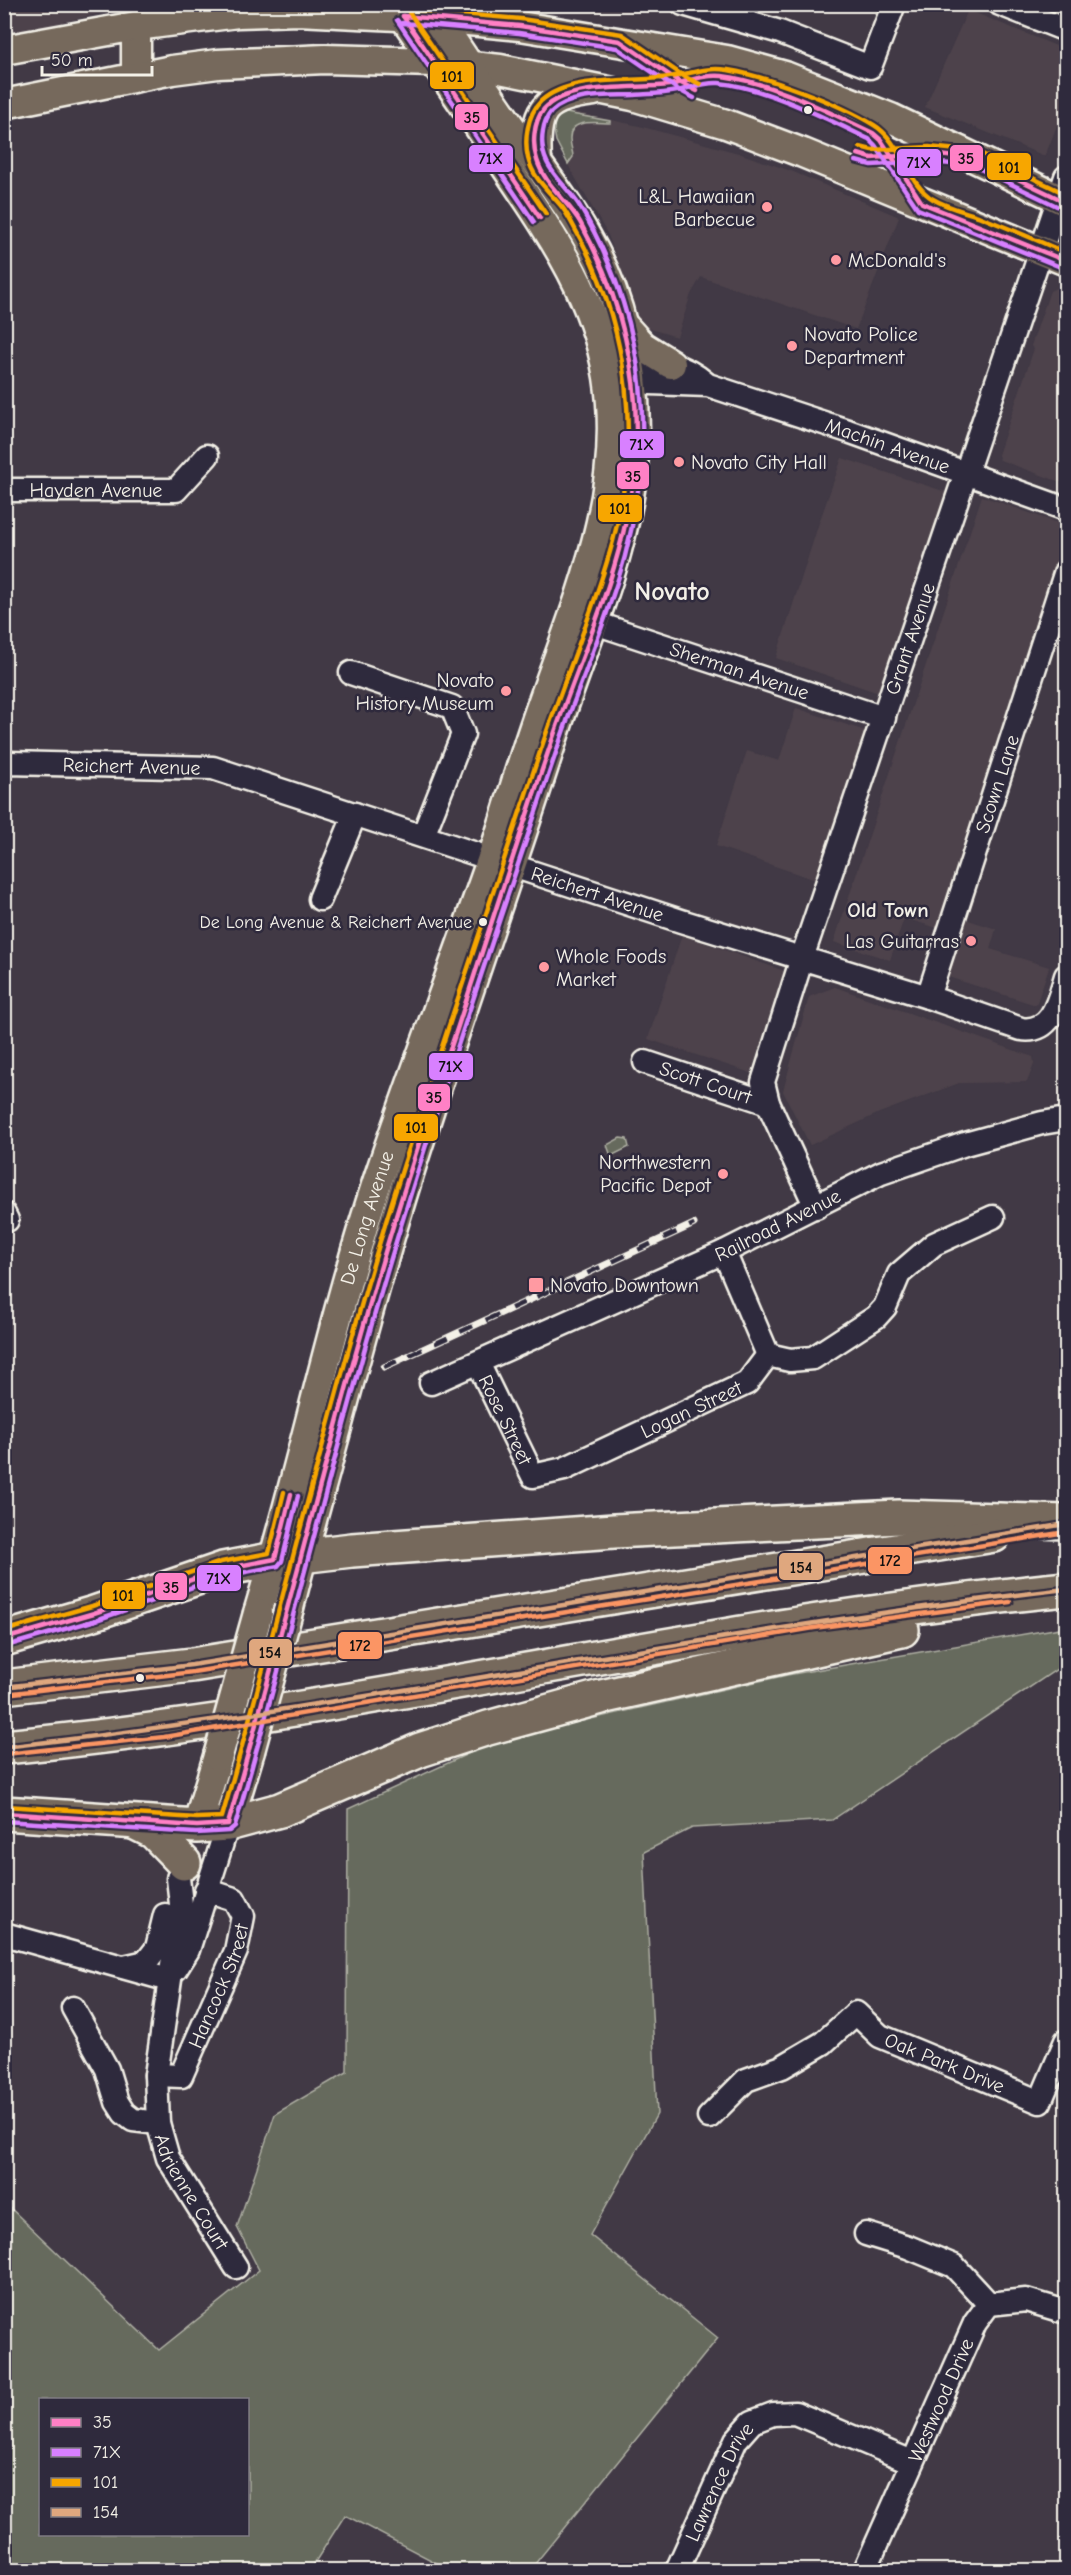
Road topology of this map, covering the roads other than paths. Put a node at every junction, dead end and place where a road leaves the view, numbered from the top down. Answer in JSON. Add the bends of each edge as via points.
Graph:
{"nodes":[{"id":1,"x":271,"y":4,"type":"edge"},
{"id":2,"x":894,"y":4,"type":"edge"},
{"id":3,"x":1000,"y":4,"type":"edge"},
{"id":4,"x":690,"y":5,"type":"edge"},
{"id":5,"x":399,"y":10,"type":"edge"},
{"id":6,"x":433,"y":11,"type":"edge"},
{"id":7,"x":238,"y":14,"type":"junction"},
{"id":8,"x":135,"y":26,"type":"junction"},
{"id":9,"x":1066,"y":30,"type":"edge"},
{"id":10,"x":4,"y":50,"type":"edge"},
{"id":11,"x":434,"y":62,"type":"junction"},
{"id":12,"x":468,"y":65,"type":"junction"},
{"id":13,"x":136,"y":77,"type":"junction"},
{"id":14,"x":605,"y":90,"type":"junction"},
{"id":15,"x":4,"y":104,"type":"edge"},
{"id":16,"x":537,"y":162,"type":"junction"},
{"id":17,"x":1064,"y":193,"type":"edge"},
{"id":18,"x":1054,"y":256,"type":"edge"},
{"id":19,"x":623,"y":325,"type":"junction"},
{"id":20,"x":670,"y":364,"type":"junction"},
{"id":21,"x":620,"y":378,"type":"junction"},
{"id":22,"x":708,"y":385,"type":"junction"},
{"id":23,"x":207,"y":456,"type":"dead end"},
{"id":24,"x":967,"y":473,"type":"junction"},
{"id":25,"x":4,"y":490,"type":"edge"},
{"id":26,"x":1066,"y":509,"type":"edge"},
{"id":27,"x":1066,"y":572,"type":"edge"},
{"id":28,"x":596,"y":623,"type":"junction"},
{"id":29,"x":351,"y":673,"type":"dead end"},
{"id":30,"x":884,"y":718,"type":"junction"},
{"id":31,"x":6,"y":761,"type":"edge"},
{"id":32,"x":355,"y":814,"type":"junction"},
{"id":33,"x":423,"y":836,"type":"junction"},
{"id":34,"x":502,"y":861,"type":"junction"},
{"id":35,"x":320,"y":899,"type":"dead end"},
{"id":36,"x":802,"y":958,"type":"junction"},
{"id":37,"x":1066,"y":976,"type":"edge"},
{"id":38,"x":928,"y":997,"type":"junction"},
{"id":39,"x":645,"y":1062,"type":"dead end"},
{"id":40,"x":768,"y":1103,"type":"junction"},
{"id":41,"x":403,"y":1109,"type":"junction"},
{"id":42,"x":1066,"y":1119,"type":"edge"},
{"id":43,"x":402,"y":1193,"type":"junction"},
{"id":44,"x":816,"y":1207,"type":"junction"},
{"id":45,"x":993,"y":1217,"type":"dead end"},
{"id":46,"x":724,"y":1252,"type":"junction"},
{"id":47,"x":768,"y":1355,"type":"junction"},
{"id":48,"x":478,"y":1363,"type":"junction"},
{"id":49,"x":430,"y":1383,"type":"dead end"},
{"id":50,"x":533,"y":1476,"type":"joint"},
{"id":51,"x":1066,"y":1523,"type":"edge"},
{"id":52,"x":288,"y":1558,"type":"junction"},
{"id":53,"x":1066,"y":1589,"type":"edge"},
{"id":54,"x":1009,"y":1595,"type":"junction"},
{"id":55,"x":4,"y":1639,"type":"edge"},
{"id":56,"x":4,"y":1687,"type":"edge"},
{"id":57,"x":4,"y":1747,"type":"edge"},
{"id":58,"x":4,"y":1813,"type":"edge"},
{"id":59,"x":135,"y":1822,"type":"junction"},
{"id":60,"x":213,"y":1825,"type":"junction"},
{"id":61,"x":181,"y":1871,"type":"junction"},
{"id":62,"x":206,"y":1890,"type":"junction"},
{"id":63,"x":4,"y":1934,"type":"edge"},
{"id":64,"x":124,"y":1967,"type":"junction"},
{"id":65,"x":169,"y":1980,"type":"junction"},
{"id":66,"x":74,"y":2008,"type":"dead end"},
{"id":67,"x":1066,"y":2041,"type":"edge"},
{"id":68,"x":156,"y":2075,"type":"junction"},
{"id":69,"x":709,"y":2117,"type":"dead end"},
{"id":70,"x":158,"y":2124,"type":"junction"},
{"id":71,"x":866,"y":2234,"type":"dead end"},
{"id":72,"x":236,"y":2267,"type":"dead end"},
{"id":73,"x":989,"y":2304,"type":"junction"},
{"id":74,"x":1066,"y":2312,"type":"edge"},
{"id":75,"x":912,"y":2462,"type":"junction"},
{"id":76,"x":677,"y":2571,"type":"edge"},
{"id":77,"x":865,"y":2571,"type":"edge"}],
"edges":[{"from":1,"to":7,"type":"main road"},
{"from":2,"to":4,"type":"street","via":[[870,67],[780,32]]},
{"from":3,"to":9,"type":"street"},
{"from":5,"to":6,"type":"main road"},
{"from":5,"to":7,"type":"main road"},
{"from":5,"to":11,"type":"main road","name":"De Long Avenue"},
{"from":6,"to":12,"type":"main road","name":"De Long Avenue"},
{"from":6,"to":17,"type":"main road","via":[[727,60],[785,76]]},
{"from":7,"to":8,"type":"main road"},
{"from":8,"to":10,"type":"main road"},
{"from":8,"to":13,"type":"main road"},
{"from":11,"to":12,"type":"main road"},
{"from":11,"to":13,"type":"main road","via":[[325,58],[218,64]]},
{"from":11,"to":21,"type":"main road","name":"De Long Avenue","via":[[566,257]]},
{"from":12,"to":14,"type":"main road"},
{"from":12,"to":16,"type":"main road","name":"De Long Avenue"},
{"from":13,"to":15,"type":"main road"},
{"from":14,"to":16,"type":"main road","via":[[573,93],[543,110],[535,138]]},
{"from":14,"to":18,"type":"main road","via":[[726,124]]},
{"from":16,"to":19,"type":"main road","name":"De Long Avenue","via":[[589,238]]},
{"from":17,"to":18,"type":"street","name":"Grant Avenue"},
{"from":18,"to":24,"type":"street","name":"Grant Avenue"},
{"from":19,"to":20,"type":"main road","via":[[642,346]]},
{"from":19,"to":21,"type":"main road","name":"De Long Avenue"},
{"from":20,"to":21,"type":"street","via":[[645,366]]},
{"from":20,"to":22,"type":"street","name":"Machin Avenue","via":[[693,372]]},
{"from":21,"to":22,"type":"street","name":"Machin Avenue"},
{"from":21,"to":28,"type":"main road","name":"De Long Avenue","via":[[636,439],[631,495]]},
{"from":21,"to":34,"type":"main road","name":"De Long Avenue","via":[[603,518]]},
{"from":22,"to":24,"type":"street","name":"Machin Avenue"},
{"from":23,"to":25,"type":"street","name":"Hayden Avenue","via":[[176,490]]},
{"from":24,"to":26,"type":"street","name":"Machin Avenue"},
{"from":24,"to":30,"type":"street","name":"Grant Avenue"},
{"from":27,"to":38,"type":"street","name":"Scown Lane"},
{"from":28,"to":30,"type":"street","name":"Sherman Avenue"},
{"from":28,"to":34,"type":"main road","name":"De Long Avenue"},
{"from":29,"to":33,"type":"street","via":[[452,708],[463,734]]},
{"from":30,"to":36,"type":"street","name":"Grant Avenue"},
{"from":31,"to":32,"type":"street","name":"Reichert Avenue","via":[[213,768]]},
{"from":32,"to":33,"type":"street","name":"Reichert Avenue"},
{"from":32,"to":35,"type":"street"},
{"from":33,"to":34,"type":"street","name":"Reichert Avenue"},
{"from":34,"to":36,"type":"street","name":"Reichert Avenue"},
{"from":34,"to":41,"type":"main road","name":"De Long Avenue"},
{"from":34,"to":43,"type":"main road","name":"De Long Avenue"},
{"from":36,"to":38,"type":"street","name":"Reichert Avenue"},
{"from":36,"to":40,"type":"street","name":"Grant Avenue","via":[[763,1082]]},
{"from":37,"to":38,"type":"street","name":"Reichert Avenue","via":[[1055,1011],[1043,1025],[1032,1029],[1021,1029]]},
{"from":39,"to":40,"type":"street","name":"Scott Court"},
{"from":40,"to":44,"type":"street"},
{"from":41,"to":43,"type":"main road","via":[[405,1140],[391,1182]]},
{"from":41,"to":52,"type":"main road","name":"De Long Avenue","via":[[377,1183],[295,1479]]},
{"from":42,"to":44,"type":"street","name":"Railroad Avenue","via":[[965,1144],[881,1173]]},
{"from":43,"to":52,"type":"main road","name":"De Long Avenue","via":[[328,1461]]},
{"from":44,"to":46,"type":"street","name":"Railroad Avenue"},
{"from":45,"to":47,"type":"street","via":[[934,1244],[917,1257],[899,1274],[885,1307],[876,1317],[813,1358],[790,1360]]},
{"from":46,"to":47,"type":"street"},
{"from":46,"to":48,"type":"street","name":"Railroad Avenue"},
{"from":47,"to":50,"type":"street","name":"Logan Street","via":[[747,1383],[564,1469]]},
{"from":48,"to":49,"type":"street","name":"Railroad Avenue"},
{"from":48,"to":50,"type":"street","name":"Rose Street"},
{"from":51,"to":52,"type":"highway","via":[[899,1517],[614,1531]]},
{"from":51,"to":56,"type":"highway","via":[[192,1665]]},
{"from":52,"to":55,"type":"highway","via":[[223,1569]]},
{"from":52,"to":60,"type":"main road","name":"De Long Avenue","bridge":true,"via":[[258,1613],[218,1756]]},
{"from":52,"to":60,"type":"main road","name":"De Long Avenue","bridge":true,"via":[[289,1608],[250,1751]]},
{"from":53,"to":54,"type":"highway"},
{"from":54,"to":57,"type":"highway","via":[[813,1621],[163,1730]]},
{"from":54,"to":60,"type":"highway","via":[[927,1625],[601,1697],[488,1728],[420,1750],[280,1810]]},
{"from":58,"to":59,"type":"highway"},
{"from":59,"to":60,"type":"highway"},
{"from":59,"to":61,"type":"highway","via":[[154,1832]]},
{"from":60,"to":61,"type":"street","name":"De Long Avenue"},
{"from":60,"to":62,"type":"street","name":"De Long Avenue"},
{"from":61,"to":64,"type":"street","name":"De Long Avenue","via":[[167,1902],[157,1948],[146,1962]]},
{"from":61,"to":65,"type":"street","name":"De Long Avenue","via":[[181,1904]]},
{"from":62,"to":65,"type":"street","name":"De Long Avenue","via":[[188,1950]]},
{"from":62,"to":68,"type":"street","name":"Hancock Street","via":[[234,1899],[243,1916],[236,1951],[181,2076]]},
{"from":63,"to":64,"type":"street"},
{"from":64,"to":65,"type":"street"},
{"from":65,"to":68,"type":"street","name":"De Long Avenue"},
{"from":66,"to":70,"type":"street","name":"Adrienne Court","via":[[107,2069],[124,2113],[133,2120]]},
{"from":67,"to":69,"type":"street","name":"Oak Park Drive","via":[[1040,2102],[880,2036],[856,2013],[823,2043],[782,2067],[746,2080]]},
{"from":68,"to":70,"type":"street","name":"De Long Avenue"},
{"from":70,"to":72,"type":"street","name":"Adrienne Court","via":[[168,2158]]},
{"from":71,"to":73,"type":"street","via":[[954,2266]]},
{"from":73,"to":74,"type":"street","via":[[1026,2300]]},
{"from":73,"to":75,"type":"street","name":"Westwood Drive","via":[[975,2323]]},
{"from":75,"to":76,"type":"street","name":"Lawrence Drive","via":[[795,2413],[773,2414],[752,2422],[736,2440]]},
{"from":75,"to":77,"type":"street","name":"Westwood Drive"}]}
